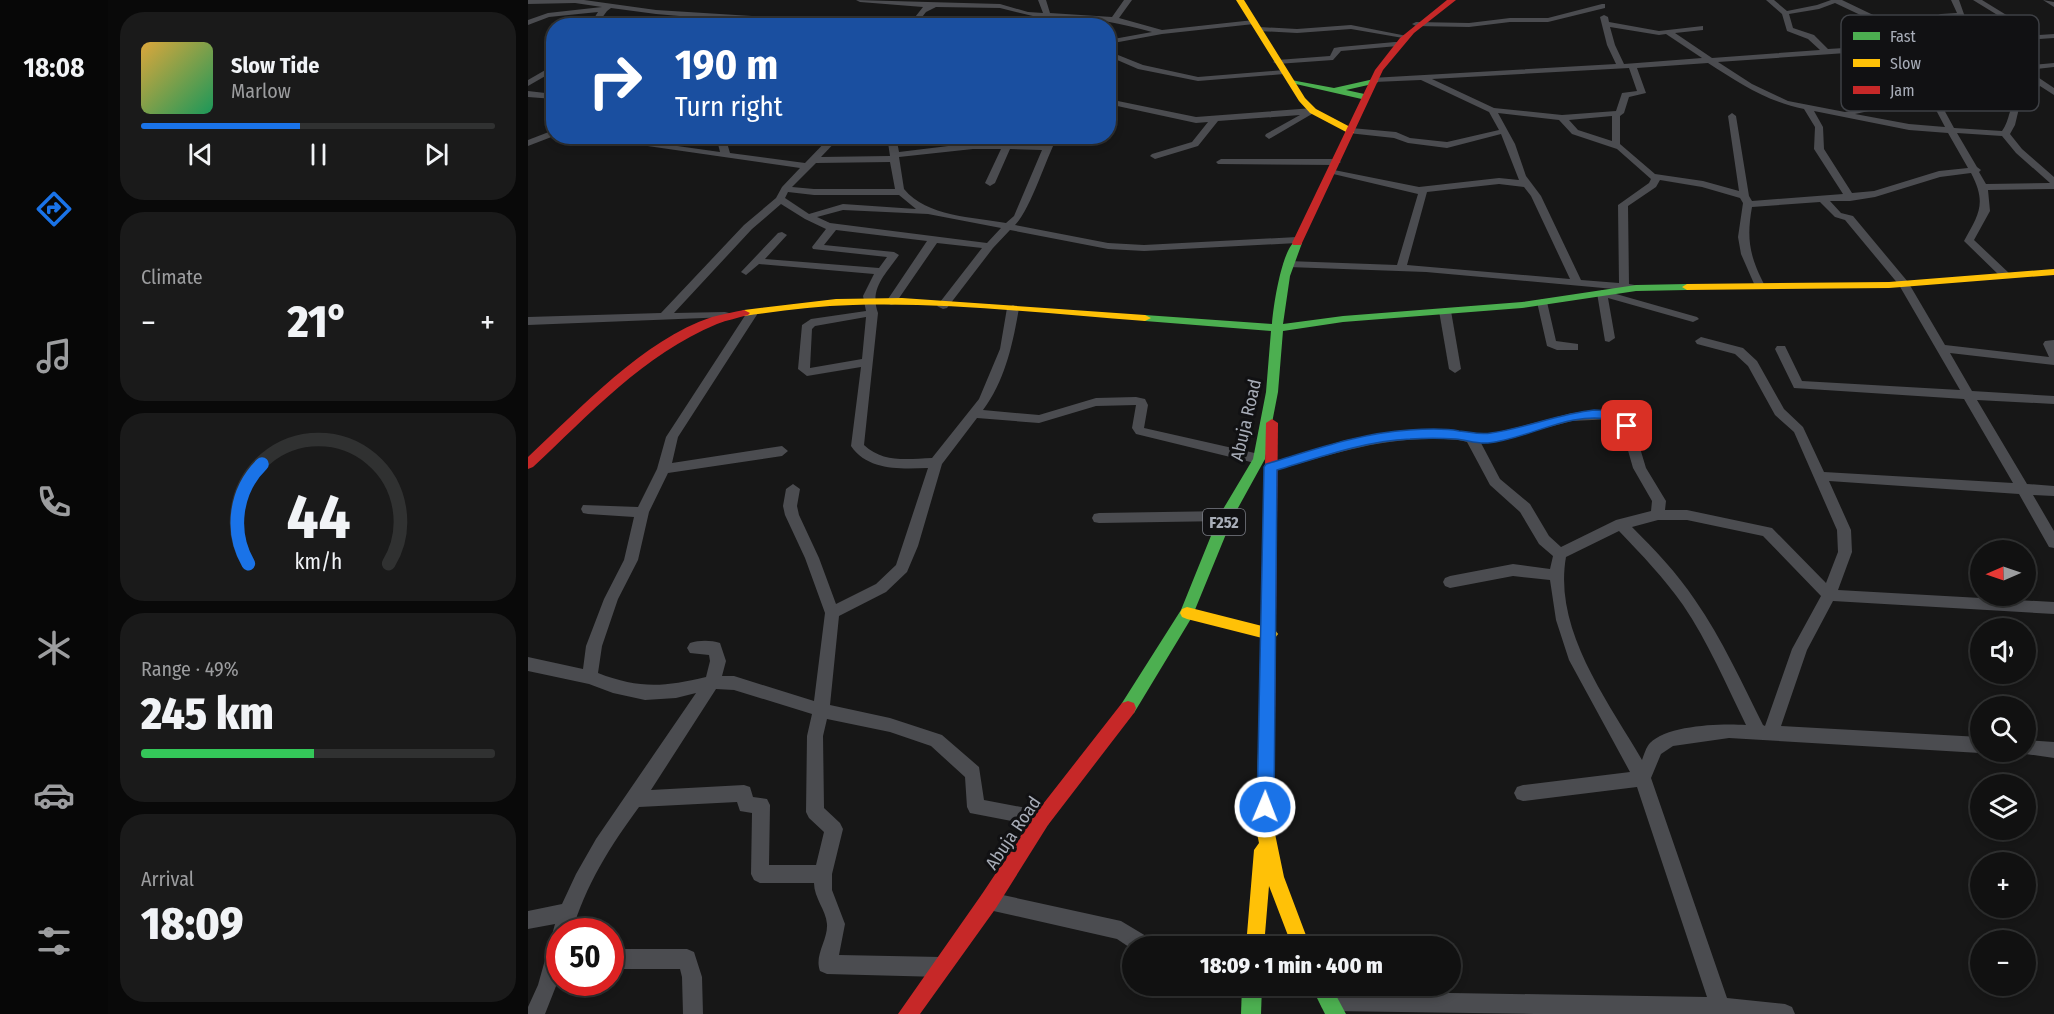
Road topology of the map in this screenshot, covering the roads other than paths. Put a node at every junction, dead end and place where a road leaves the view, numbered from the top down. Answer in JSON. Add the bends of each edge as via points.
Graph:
{"nodes":[{"id":1,"x":631,"y":0,"type":"edge"},
{"id":2,"x":860,"y":0,"type":"edge"},
{"id":3,"x":1018,"y":0,"type":"edge"},
{"id":4,"x":1042,"y":0,"type":"edge"},
{"id":5,"x":1128,"y":0,"type":"edge"},
{"id":6,"x":1240,"y":0,"type":"edge"},
{"id":7,"x":1452,"y":0,"type":"edge"},
{"id":8,"x":1770,"y":0,"type":"edge"},
{"id":9,"x":1837,"y":0,"type":"edge"},
{"id":10,"x":1954,"y":0,"type":"edge"},
{"id":11,"x":1977,"y":0,"type":"edge"},
{"id":12,"x":2047,"y":0,"type":"edge"},
{"id":13,"x":528,"y":2,"type":"edge"},
{"id":14,"x":1602,"y":3,"type":"edge"},
{"id":15,"x":935,"y":4,"type":"edge"},
{"id":16,"x":2054,"y":5,"type":"edge"},
{"id":17,"x":612,"y":6,"type":"junction"},
{"id":18,"x":1000,"y":6,"type":"junction"},
{"id":19,"x":626,"y":8,"type":"junction"},
{"id":20,"x":604,"y":9,"type":"junction"},
{"id":21,"x":1785,"y":13,"type":"junction"},
{"id":22,"x":693,"y":14,"type":"junction"},
{"id":23,"x":1047,"y":15,"type":"junction"},
{"id":24,"x":1868,"y":15,"type":"edge"},
{"id":25,"x":1962,"y":15,"type":"edge"},
{"id":26,"x":2002,"y":15,"type":"edge"},
{"id":27,"x":598,"y":18,"type":"edge"},
{"id":28,"x":688,"y":18,"type":"edge"},
{"id":29,"x":726,"y":18,"type":"edge"},
{"id":30,"x":918,"y":18,"type":"edge"},
{"id":31,"x":1040,"y":18,"type":"edge"},
{"id":32,"x":1097,"y":18,"type":"edge"},
{"id":33,"x":1115,"y":18,"type":"edge"},
{"id":34,"x":1116,"y":20,"type":"edge"},
{"id":35,"x":528,"y":22,"type":"edge"},
{"id":36,"x":1416,"y":24,"type":"junction"},
{"id":37,"x":1606,"y":24,"type":"junction"},
{"id":38,"x":1256,"y":26,"type":"junction"},
{"id":39,"x":1700,"y":28,"type":"dead end"},
{"id":40,"x":1162,"y":32,"type":"junction"},
{"id":41,"x":1668,"y":32,"type":"junction"},
{"id":42,"x":1399,"y":40,"type":"junction"},
{"id":43,"x":1116,"y":41,"type":"edge"},
{"id":44,"x":1841,"y":51,"type":"edge"},
{"id":45,"x":1826,"y":52,"type":"junction"},
{"id":46,"x":1116,"y":56,"type":"edge"},
{"id":47,"x":1707,"y":60,"type":"junction"},
{"id":48,"x":2054,"y":65,"type":"edge"},
{"id":49,"x":1621,"y":66,"type":"junction"},
{"id":50,"x":1632,"y":66,"type":"junction"},
{"id":51,"x":2039,"y":67,"type":"edge"},
{"id":52,"x":546,"y":72,"type":"edge"},
{"id":53,"x":1284,"y":72,"type":"junction"},
{"id":54,"x":1421,"y":78,"type":"junction"},
{"id":55,"x":1374,"y":80,"type":"junction"},
{"id":56,"x":2040,"y":82,"type":"edge"},
{"id":57,"x":528,"y":84,"type":"edge"},
{"id":58,"x":1333,"y":91,"type":"junction"},
{"id":59,"x":2054,"y":92,"type":"edge"},
{"id":60,"x":528,"y":94,"type":"edge"},
{"id":61,"x":546,"y":96,"type":"edge"},
{"id":62,"x":1366,"y":97,"type":"junction"},
{"id":63,"x":1116,"y":105,"type":"edge"},
{"id":64,"x":1808,"y":108,"type":"junction"},
{"id":65,"x":1492,"y":110,"type":"junction"},
{"id":66,"x":1313,"y":111,"type":"junction"},
{"id":67,"x":1850,"y":111,"type":"edge"},
{"id":68,"x":1940,"y":111,"type":"edge"},
{"id":69,"x":2014,"y":111,"type":"edge"},
{"id":70,"x":1616,"y":113,"type":"junction"},
{"id":71,"x":1838,"y":113,"type":"junction"},
{"id":72,"x":1732,"y":116,"type":"dead end"},
{"id":73,"x":1562,"y":118,"type":"junction"},
{"id":74,"x":1215,"y":119,"type":"junction"},
{"id":75,"x":1950,"y":130,"type":"junction"},
{"id":76,"x":1351,"y":131,"type":"junction"},
{"id":77,"x":1504,"y":131,"type":"junction"},
{"id":78,"x":2005,"y":134,"type":"junction"},
{"id":79,"x":528,"y":136,"type":"edge"},
{"id":80,"x":546,"y":136,"type":"edge"},
{"id":81,"x":1269,"y":136,"type":"dead end"},
{"id":82,"x":541,"y":138,"type":"junction"},
{"id":83,"x":528,"y":143,"type":"edge"},
{"id":84,"x":646,"y":144,"type":"edge"},
{"id":85,"x":723,"y":144,"type":"edge"},
{"id":86,"x":828,"y":144,"type":"edge"},
{"id":87,"x":893,"y":144,"type":"edge"},
{"id":88,"x":1049,"y":144,"type":"edge"},
{"id":89,"x":1616,"y":145,"type":"junction"},
{"id":90,"x":1006,"y":147,"type":"junction"},
{"id":91,"x":1047,"y":147,"type":"junction"},
{"id":92,"x":726,"y":154,"type":"junction"},
{"id":93,"x":1155,"y":156,"type":"dead end"},
{"id":94,"x":896,"y":157,"type":"junction"},
{"id":95,"x":1221,"y":162,"type":"dead end"},
{"id":96,"x":809,"y":163,"type":"junction"},
{"id":97,"x":1334,"y":166,"type":"junction"},
{"id":98,"x":1976,"y":170,"type":"junction"},
{"id":99,"x":1657,"y":177,"type":"junction"},
{"id":100,"x":990,"y":183,"type":"dead end"},
{"id":101,"x":1527,"y":184,"type":"junction"},
{"id":102,"x":2054,"y":184,"type":"edge"},
{"id":103,"x":1983,"y":187,"type":"junction"},
{"id":104,"x":785,"y":189,"type":"junction"},
{"id":105,"x":1419,"y":190,"type":"junction"},
{"id":106,"x":899,"y":192,"type":"junction"},
{"id":107,"x":1850,"y":198,"type":"junction"},
{"id":108,"x":780,"y":199,"type":"junction"},
{"id":109,"x":1746,"y":199,"type":"junction"},
{"id":110,"x":1824,"y":200,"type":"junction"},
{"id":111,"x":931,"y":212,"type":"junction"},
{"id":112,"x":808,"y":218,"type":"junction"},
{"id":113,"x":833,"y":227,"type":"junction"},
{"id":114,"x":1006,"y":228,"type":"junction"},
{"id":115,"x":782,"y":236,"type":"dead end"},
{"id":116,"x":934,"y":239,"type":"junction"},
{"id":117,"x":1298,"y":240,"type":"junction"},
{"id":118,"x":989,"y":246,"type":"junction"},
{"id":119,"x":757,"y":261,"type":"junction"},
{"id":120,"x":1288,"y":264,"type":"junction"},
{"id":121,"x":1401,"y":268,"type":"junction"},
{"id":122,"x":882,"y":271,"type":"junction"},
{"id":123,"x":746,"y":272,"type":"dead end"},
{"id":124,"x":2054,"y":272,"type":"edge"},
{"id":125,"x":2006,"y":276,"type":"junction"},
{"id":126,"x":1577,"y":283,"type":"junction"},
{"id":127,"x":1904,"y":284,"type":"junction"},
{"id":128,"x":1760,"y":286,"type":"junction"},
{"id":129,"x":1630,"y":288,"type":"junction"},
{"id":130,"x":1602,"y":293,"type":"junction"},
{"id":131,"x":891,"y":302,"type":"junction"},
{"id":132,"x":1542,"y":302,"type":"junction"},
{"id":133,"x":943,"y":306,"type":"junction"},
{"id":134,"x":869,"y":307,"type":"junction"},
{"id":135,"x":1013,"y":308,"type":"junction"},
{"id":136,"x":1445,"y":311,"type":"junction"},
{"id":137,"x":752,"y":313,"type":"junction"},
{"id":138,"x":725,"y":315,"type":"junction"},
{"id":139,"x":664,"y":317,"type":"junction"},
{"id":140,"x":1693,"y":319,"type":"dead end"},
{"id":141,"x":528,"y":321,"type":"edge"},
{"id":142,"x":1277,"y":328,"type":"junction"},
{"id":143,"x":1609,"y":338,"type":"dead end"},
{"id":144,"x":1701,"y":341,"type":"dead end"},
{"id":145,"x":2054,"y":344,"type":"edge"},
{"id":146,"x":1574,"y":347,"type":"dead end"},
{"id":147,"x":1940,"y":348,"type":"junction"},
{"id":148,"x":1781,"y":349,"type":"dead end"},
{"id":149,"x":2054,"y":355,"type":"edge"},
{"id":150,"x":2054,"y":361,"type":"edge"},
{"id":151,"x":867,"y":362,"type":"junction"},
{"id":152,"x":1455,"y":369,"type":"dead end"},
{"id":153,"x":1967,"y":396,"type":"junction"},
{"id":154,"x":2054,"y":400,"type":"edge"},
{"id":155,"x":975,"y":414,"type":"junction"},
{"id":156,"x":1473,"y":439,"type":"junction"},
{"id":157,"x":782,"y":450,"type":"dead end"},
{"id":158,"x":936,"y":463,"type":"junction"},
{"id":159,"x":1265,"y":463,"type":"junction"},
{"id":160,"x":528,"y":464,"type":"edge"},
{"id":161,"x":664,"y":469,"type":"junction"},
{"id":162,"x":1819,"y":476,"type":"junction"},
{"id":163,"x":793,"y":489,"type":"dead end"},
{"id":164,"x":2023,"y":489,"type":"junction"},
{"id":165,"x":2054,"y":491,"type":"edge"},
{"id":166,"x":588,"y":508,"type":"dead end"},
{"id":167,"x":642,"y":512,"type":"junction"},
{"id":168,"x":1658,"y":515,"type":"junction"},
{"id":169,"x":1226,"y":516,"type":"junction"},
{"id":170,"x":1099,"y":518,"type":"dead end"},
{"id":171,"x":1621,"y":524,"type":"junction"},
{"id":172,"x":2054,"y":543,"type":"edge"},
{"id":173,"x":1560,"y":554,"type":"junction"},
{"id":174,"x":1556,"y":575,"type":"junction"},
{"id":175,"x":1450,"y":582,"type":"dead end"},
{"id":176,"x":1829,"y":595,"type":"junction"},
{"id":177,"x":2054,"y":608,"type":"edge"},
{"id":178,"x":832,"y":613,"type":"junction"},
{"id":179,"x":1187,"y":613,"type":"junction"},
{"id":180,"x":1270,"y":634,"type":"junction"},
{"id":181,"x":695,"y":648,"type":"dead end"},
{"id":182,"x":528,"y":664,"type":"edge"},
{"id":183,"x":590,"y":677,"type":"junction"},
{"id":184,"x":712,"y":682,"type":"junction"},
{"id":185,"x":821,"y":710,"type":"junction"},
{"id":186,"x":1764,"y":733,"type":"junction"},
{"id":187,"x":1970,"y":744,"type":"edge"},
{"id":188,"x":2036,"y":749,"type":"edge"},
{"id":189,"x":2054,"y":750,"type":"edge"},
{"id":190,"x":1643,"y":778,"type":"junction"},
{"id":191,"x":1524,"y":793,"type":"dead end"},
{"id":192,"x":635,"y":799,"type":"junction"},
{"id":193,"x":1042,"y":819,"type":"junction"},
{"id":194,"x":1265,"y":829,"type":"junction"},
{"id":195,"x":823,"y":874,"type":"junction"},
{"id":196,"x":989,"y":901,"type":"junction"},
{"id":197,"x":566,"y":918,"type":"edge"},
{"id":198,"x":528,"y":920,"type":"edge"},
{"id":199,"x":546,"y":921,"type":"edge"},
{"id":200,"x":1130,"y":936,"type":"edge"},
{"id":201,"x":1256,"y":936,"type":"edge"},
{"id":202,"x":1297,"y":936,"type":"edge"},
{"id":203,"x":624,"y":959,"type":"edge"},
{"id":204,"x":941,"y":968,"type":"junction"},
{"id":205,"x":546,"y":985,"type":"edge"},
{"id":206,"x":1252,"y":996,"type":"edge"},
{"id":207,"x":1329,"y":1000,"type":"edge"},
{"id":208,"x":1720,"y":1010,"type":"edge"},
{"id":209,"x":911,"y":1013,"type":"edge"},
{"id":210,"x":535,"y":1014,"type":"edge"},
{"id":211,"x":693,"y":1014,"type":"edge"},
{"id":212,"x":1251,"y":1014,"type":"edge"},
{"id":213,"x":1785,"y":1014,"type":"edge"}],
"edges":[{"from":1,"to":19,"type":"street"},
{"from":2,"to":15,"type":"street"},
{"from":3,"to":18,"type":"street"},
{"from":4,"to":23,"type":"street"},
{"from":5,"to":33,"type":"street"},
{"from":6,"to":38,"type":"street"},
{"from":7,"to":36,"type":"street","name":"Abuja Road","number":"F252"},
{"from":8,"to":21,"type":"street"},
{"from":9,"to":21,"type":"street"},
{"from":9,"to":24,"type":"street"},
{"from":10,"to":25,"type":"street"},
{"from":11,"to":26,"type":"street"},
{"from":12,"to":16,"type":"street"},
{"from":13,"to":17,"type":"street","via":[[575,1]]},
{"from":14,"to":36,"type":"street","via":[[1548,20]]},
{"from":14,"to":37,"type":"street"},
{"from":15,"to":18,"type":"street"},
{"from":15,"to":30,"type":"street"},
{"from":17,"to":19,"type":"street"},
{"from":17,"to":20,"type":"street"},
{"from":18,"to":23,"type":"street"},
{"from":19,"to":22,"type":"street"},
{"from":20,"to":27,"type":"street"},
{"from":20,"to":35,"type":"street","via":[[548,15]]},
{"from":21,"to":45,"type":"street","via":[[1790,29],[1810,37]]},
{"from":22,"to":28,"type":"street"},
{"from":22,"to":29,"type":"street"},
{"from":23,"to":31,"type":"street"},
{"from":23,"to":32,"type":"street"},
{"from":34,"to":40,"type":"street"},
{"from":36,"to":42,"type":"street","name":"Abuja Road","number":"F252"},
{"from":37,"to":41,"type":"street"},
{"from":37,"to":49,"type":"street"},
{"from":38,"to":40,"type":"street"},
{"from":38,"to":42,"type":"street","via":[[1298,30],[1351,27]]},
{"from":38,"to":53,"type":"street"},
{"from":39,"to":41,"type":"street"},
{"from":40,"to":43,"type":"street"},
{"from":41,"to":47,"type":"street"},
{"from":42,"to":53,"type":"street","via":[[1337,50],[1333,58]]},
{"from":42,"to":55,"type":"street","name":"Abuja Road","number":"F252"},
{"from":44,"to":45,"type":"street"},
{"from":45,"to":47,"type":"street"},
{"from":46,"to":53,"type":"street","via":[[1141,67],[1198,79]]},
{"from":47,"to":50,"type":"street"},
{"from":47,"to":64,"type":"street","via":[[1749,86],[1786,103]]},
{"from":48,"to":51,"type":"street"},
{"from":49,"to":50,"type":"street"},
{"from":49,"to":54,"type":"street"},
{"from":50,"to":70,"type":"street","via":[[1642,93],[1626,94],[1622,111]]},
{"from":52,"to":57,"type":"street"},
{"from":53,"to":58,"type":"street"},
{"from":53,"to":66,"type":"street"},
{"from":54,"to":55,"type":"street"},
{"from":54,"to":65,"type":"street"},
{"from":55,"to":58,"type":"street"},
{"from":55,"to":62,"type":"street","name":"Abuja Road","number":"F252"},
{"from":56,"to":59,"type":"street"},
{"from":58,"to":62,"type":"street"},
{"from":60,"to":61,"type":"street"},
{"from":62,"to":76,"type":"street","name":"Abuja Road","number":"F252"},
{"from":63,"to":74,"type":"street","via":[[1196,120]]},
{"from":64,"to":71,"type":"street"},
{"from":64,"to":107,"type":"street","via":[[1819,127],[1819,149]]},
{"from":65,"to":73,"type":"street"},
{"from":65,"to":77,"type":"street"},
{"from":66,"to":74,"type":"street"},
{"from":66,"to":76,"type":"street"},
{"from":66,"to":81,"type":"street"},
{"from":67,"to":71,"type":"street"},
{"from":68,"to":75,"type":"street"},
{"from":69,"to":78,"type":"street"},
{"from":70,"to":73,"type":"street"},
{"from":70,"to":89,"type":"street"},
{"from":71,"to":75,"type":"street","via":[[1909,127]]},
{"from":72,"to":109,"type":"street"},
{"from":73,"to":89,"type":"street","via":[[1575,132]]},
{"from":74,"to":93,"type":"street","via":[[1195,144]]},
{"from":75,"to":78,"type":"street"},
{"from":75,"to":98,"type":"street"},
{"from":76,"to":77,"type":"street","via":[[1446,145]]},
{"from":76,"to":97,"type":"street","name":"Abuja Road","number":"F252"},
{"from":77,"to":101,"type":"street"},
{"from":78,"to":102,"type":"street"},
{"from":79,"to":82,"type":"street"},
{"from":80,"to":82,"type":"street"},
{"from":82,"to":83,"type":"street"},
{"from":84,"to":92,"type":"street"},
{"from":85,"to":92,"type":"street"},
{"from":86,"to":96,"type":"street"},
{"from":87,"to":94,"type":"street"},
{"from":88,"to":91,"type":"street"},
{"from":89,"to":99,"type":"street"},
{"from":90,"to":91,"type":"street"},
{"from":90,"to":94,"type":"street","via":[[973,146]]},
{"from":90,"to":100,"type":"street"},
{"from":91,"to":114,"type":"street","via":[[1018,217]]},
{"from":92,"to":96,"type":"street"},
{"from":94,"to":96,"type":"street"},
{"from":94,"to":106,"type":"street"},
{"from":95,"to":97,"type":"street"},
{"from":96,"to":104,"type":"street"},
{"from":97,"to":105,"type":"street"},
{"from":97,"to":117,"type":"street","name":"Abuja Road","number":"F252"},
{"from":98,"to":103,"type":"street"},
{"from":98,"to":107,"type":"street","via":[[1939,174]]},
{"from":99,"to":109,"type":"street","via":[[1703,184]]},
{"from":99,"to":129,"type":"street","via":[[1653,185],[1623,205]]},
{"from":101,"to":105,"type":"street","via":[[1499,181]]},
{"from":101,"to":126,"type":"street"},
{"from":102,"to":103,"type":"street"},
{"from":103,"to":125,"type":"street","via":[[1984,211],[1969,241]]},
{"from":104,"to":106,"type":"street"},
{"from":104,"to":108,"type":"street"},
{"from":105,"to":121,"type":"street","via":[[1424,195]]},
{"from":106,"to":111,"type":"street"},
{"from":107,"to":110,"type":"street"},
{"from":108,"to":112,"type":"street"},
{"from":108,"to":139,"type":"street","via":[[748,227]]},
{"from":109,"to":110,"type":"street","via":[[1754,205]]},
{"from":109,"to":128,"type":"street","via":[[1743,247]]},
{"from":110,"to":127,"type":"street","via":[[1838,215],[1849,218]]},
{"from":111,"to":112,"type":"street","via":[[843,207]]},
{"from":111,"to":114,"type":"street"},
{"from":112,"to":113,"type":"street"},
{"from":113,"to":116,"type":"street"},
{"from":113,"to":122,"type":"street","via":[[817,248],[894,255]]},
{"from":114,"to":117,"type":"street","via":[[1120,247]]},
{"from":114,"to":118,"type":"street"},
{"from":115,"to":119,"type":"street"},
{"from":116,"to":118,"type":"street"},
{"from":116,"to":131,"type":"street"},
{"from":117,"to":120,"type":"street","name":"Abuja Road","number":"F252"},
{"from":118,"to":133,"type":"street"},
{"from":119,"to":122,"type":"street"},
{"from":119,"to":123,"type":"street"},
{"from":120,"to":121,"type":"street"},
{"from":120,"to":142,"type":"street","name":"Abuja Road","number":"F252"},
{"from":121,"to":126,"type":"street"},
{"from":122,"to":134,"type":"street","via":[[869,289]]},
{"from":124,"to":125,"type":"street"},
{"from":125,"to":127,"type":"street"},
{"from":126,"to":129,"type":"street"},
{"from":127,"to":128,"type":"street"},
{"from":127,"to":147,"type":"street"},
{"from":128,"to":129,"type":"street"},
{"from":129,"to":130,"type":"street"},
{"from":130,"to":132,"type":"street"},
{"from":130,"to":140,"type":"street"},
{"from":130,"to":143,"type":"street"},
{"from":131,"to":133,"type":"street"},
{"from":131,"to":134,"type":"street"},
{"from":132,"to":136,"type":"street"},
{"from":132,"to":146,"type":"street","via":[[1551,343]]},
{"from":133,"to":135,"type":"street"},
{"from":134,"to":137,"type":"street","via":[[812,304]]},
{"from":134,"to":151,"type":"street"},
{"from":134,"to":151,"type":"street","via":[[811,323],[806,328],[804,369],[807,372]]},
{"from":135,"to":142,"type":"street"},
{"from":135,"to":155,"type":"street","via":[[1006,349]]},
{"from":136,"to":142,"type":"street"},
{"from":136,"to":152,"type":"street"},
{"from":137,"to":138,"type":"street"},
{"from":137,"to":161,"type":"street","via":[[677,428]]},
{"from":138,"to":139,"type":"street"},
{"from":138,"to":160,"type":"street","via":[[646,358]]},
{"from":139,"to":141,"type":"street"},
{"from":142,"to":159,"type":"street","name":"Abuja Road","number":"F252"},
{"from":144,"to":162,"type":"street","via":[[1739,351],[1753,364],[1779,412],[1799,430]]},
{"from":145,"to":149,"type":"street","via":[[2049,344]]},
{"from":147,"to":150,"type":"street"},
{"from":147,"to":153,"type":"street"},
{"from":148,"to":153,"type":"street","via":[[1798,385]]},
{"from":151,"to":158,"type":"street","via":[[856,446],[878,462]]},
{"from":153,"to":154,"type":"street"},
{"from":153,"to":164,"type":"street"},
{"from":155,"to":158,"type":"street"},
{"from":155,"to":159,"type":"street","via":[[1039,419],[1096,402],[1136,401],[1142,405],[1140,431]]},
{"from":156,"to":159,"type":"street","via":[[1410,434]]},
{"from":156,"to":168,"type":"street","via":[[1594,414],[1623,419],[1640,468],[1659,501]]},
{"from":156,"to":173,"type":"street","via":[[1496,482],[1525,508],[1544,540]]},
{"from":157,"to":161,"type":"street"},
{"from":158,"to":178,"type":"street","via":[[902,568],[880,588]]},
{"from":159,"to":169,"type":"street","name":"Abuja Road","number":"F252"},
{"from":159,"to":180,"type":"street"},
{"from":161,"to":167,"type":"street"},
{"from":162,"to":164,"type":"street"},
{"from":162,"to":176,"type":"street","via":[[1844,530],[1845,552]]},
{"from":163,"to":178,"type":"street","via":[[789,506]]},
{"from":164,"to":165,"type":"street"},
{"from":164,"to":172,"type":"street"},
{"from":166,"to":167,"type":"street"},
{"from":167,"to":183,"type":"street","via":[[630,560],[594,646]]},
{"from":168,"to":171,"type":"street"},
{"from":168,"to":176,"type":"street","via":[[1687,515],[1767,532]]},
{"from":169,"to":170,"type":"street"},
{"from":169,"to":179,"type":"street","name":"Abuja Road","number":"F252"},
{"from":171,"to":173,"type":"street"},
{"from":171,"to":186,"type":"street","via":[[1677,585]]},
{"from":173,"to":174,"type":"street"},
{"from":174,"to":175,"type":"street","via":[[1513,570]]},
{"from":174,"to":190,"type":"street","via":[[1563,620],[1577,660]]},
{"from":176,"to":177,"type":"street"},
{"from":176,"to":186,"type":"street","via":[[1800,649]]},
{"from":178,"to":185,"type":"street"},
{"from":179,"to":180,"type":"street"},
{"from":179,"to":193,"type":"street","name":"Abuja Road","number":"F252","via":[[1136,698]]},
{"from":180,"to":194,"type":"street"},
{"from":181,"to":184,"type":"street","via":[[715,648],[718,661]]},
{"from":182,"to":183,"type":"street"},
{"from":183,"to":184,"type":"street","via":[[645,693],[676,691]]},
{"from":184,"to":185,"type":"street","via":[[734,683]]},
{"from":184,"to":192,"type":"street"},
{"from":185,"to":193,"type":"street","via":[[936,740],[973,773],[976,807]]},
{"from":185,"to":195,"type":"street","via":[[814,736],[814,812],[834,829]]},
{"from":186,"to":187,"type":"street"},
{"from":186,"to":190,"type":"street","via":[[1730,731],[1670,739],[1655,749]]},
{"from":188,"to":189,"type":"street"},
{"from":190,"to":191,"type":"street"},
{"from":190,"to":208,"type":"street"},
{"from":192,"to":195,"type":"street","via":[[744,793],[746,805],[761,805],[760,874]]},
{"from":192,"to":197,"type":"street","via":[[615,826]]},
{"from":193,"to":196,"type":"street","name":"Abuja Road","number":"F252"},
{"from":194,"to":201,"type":"street"},
{"from":194,"to":202,"type":"street","via":[[1275,877]]},
{"from":195,"to":204,"type":"street","via":[[823,890],[836,924],[827,964]]},
{"from":196,"to":200,"type":"street","via":[[1121,930]]},
{"from":196,"to":204,"type":"street","name":"Abuja Road","number":"F252"},
{"from":198,"to":199,"type":"street"},
{"from":203,"to":211,"type":"street","via":[[687,959],[692,977]]},
{"from":204,"to":209,"type":"street","name":"Abuja Road","number":"F252"},
{"from":205,"to":210,"type":"street"},
{"from":206,"to":212,"type":"street"},
{"from":207,"to":208,"type":"street"},
{"from":208,"to":213,"type":"street"}]}
